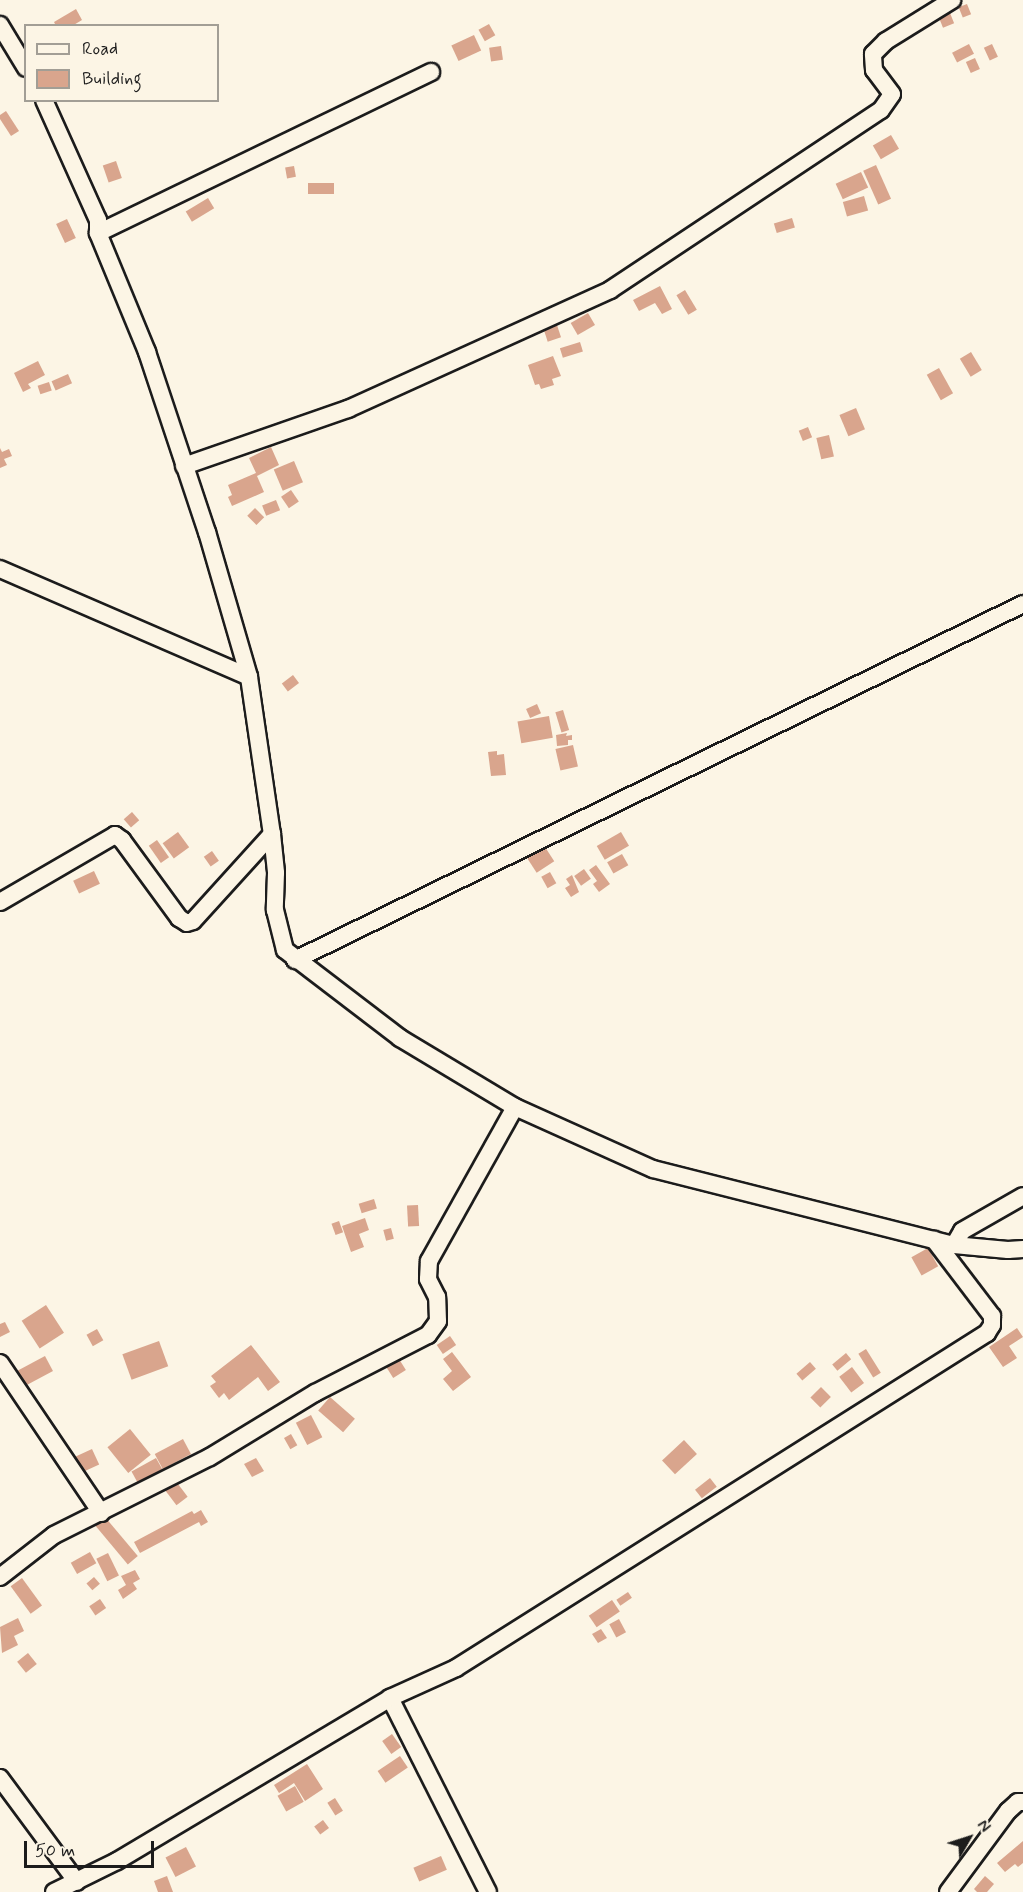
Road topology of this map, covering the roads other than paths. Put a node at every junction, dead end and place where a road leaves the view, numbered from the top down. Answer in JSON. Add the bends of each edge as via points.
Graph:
{"nodes":[{"id":1,"x":952,"y":0,"type":"edge"},
{"id":2,"x":0,"y":25,"type":"edge"},
{"id":3,"x":24,"y":65,"type":"edge"},
{"id":4,"x":431,"y":72,"type":"dead end"},
{"id":5,"x":45,"y":102,"type":"edge"},
{"id":6,"x":98,"y":232,"type":"junction"},
{"id":7,"x":184,"y":466,"type":"junction"},
{"id":8,"x":0,"y":569,"type":"edge"},
{"id":9,"x":1023,"y":604,"type":"edge"},
{"id":10,"x":249,"y":677,"type":"junction"},
{"id":11,"x":272,"y":834,"type":"junction"},
{"id":12,"x":0,"y":902,"type":"edge"},
{"id":13,"x":295,"y":960,"type":"junction"},
{"id":14,"x":515,"y":1107,"type":"junction"},
{"id":15,"x":1023,"y":1196,"type":"edge"},
{"id":16,"x":934,"y":1240,"type":"junction"},
{"id":17,"x":954,"y":1245,"type":"junction"},
{"id":18,"x":1023,"y":1249,"type":"edge"},
{"id":19,"x":0,"y":1363,"type":"edge"},
{"id":20,"x":100,"y":1513,"type":"junction"},
{"id":21,"x":0,"y":1577,"type":"edge"},
{"id":22,"x":390,"y":1698,"type":"junction"},
{"id":23,"x":0,"y":1778,"type":"edge"},
{"id":24,"x":1021,"y":1799,"type":"edge"},
{"id":25,"x":77,"y":1882,"type":"junction"},
{"id":26,"x":54,"y":1892,"type":"edge"},
{"id":27,"x":488,"y":1892,"type":"edge"},
{"id":28,"x":948,"y":1892,"type":"edge"}],
"edges":[{"from":1,"to":7,"type":"street","via":[[886,41],[873,54],[874,70],[892,94],[881,110],[610,290],[348,409]]},
{"from":2,"to":3,"type":"street"},
{"from":4,"to":6,"type":"street"},
{"from":5,"to":6,"type":"street","via":[[98,220]]},
{"from":6,"to":7,"type":"street","via":[[147,352]]},
{"from":7,"to":10,"type":"street"},
{"from":8,"to":10,"type":"street"},
{"from":9,"to":13,"type":"street"},
{"from":10,"to":11,"type":"street"},
{"from":11,"to":12,"type":"street","via":[[187,923],[178,918],[115,835]]},
{"from":11,"to":13,"type":"street","via":[[278,930],[285,950]]},
{"from":13,"to":14,"type":"street","via":[[400,1038]]},
{"from":14,"to":16,"type":"street","via":[[653,1169]]},
{"from":14,"to":20,"type":"street","via":[[429,1261],[428,1279],[437,1297],[438,1321],[428,1335],[315,1393],[210,1457]]},
{"from":15,"to":17,"type":"street","via":[[962,1231]]},
{"from":16,"to":17,"type":"street"},
{"from":16,"to":22,"type":"street","via":[[992,1316],[987,1333],[456,1668]]},
{"from":17,"to":18,"type":"street"},
{"from":19,"to":20,"type":"street"},
{"from":20,"to":21,"type":"street","via":[[54,1535]]},
{"from":22,"to":25,"type":"street"},
{"from":22,"to":27,"type":"street"},
{"from":23,"to":25,"type":"street"},
{"from":24,"to":28,"type":"street"},
{"from":25,"to":26,"type":"street"}]}
